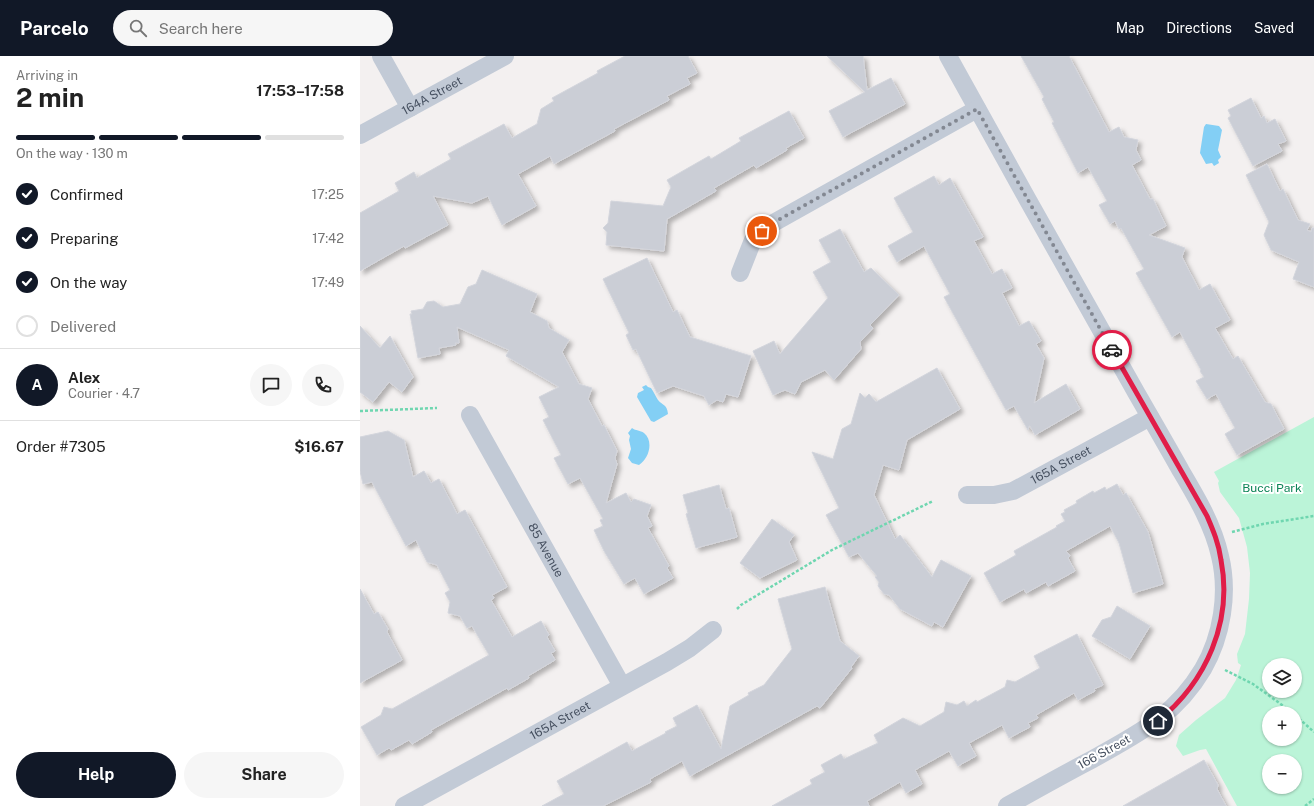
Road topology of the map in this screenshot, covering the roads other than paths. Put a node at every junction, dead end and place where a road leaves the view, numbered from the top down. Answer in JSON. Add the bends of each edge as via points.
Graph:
{"nodes":[{"id":1,"x":381,"y":56,"type":"edge"},
{"id":2,"x":505,"y":56,"type":"edge"},
{"id":3,"x":948,"y":56,"type":"edge"},
{"id":4,"x":410,"y":108,"type":"junction"},
{"id":5,"x":977,"y":109,"type":"junction"},
{"id":6,"x":360,"y":135,"type":"edge"},
{"id":7,"x":740,"y":273,"type":"dead end"},
{"id":8,"x":470,"y":415,"type":"dead end"},
{"id":9,"x":1150,"y":417,"type":"junction"},
{"id":10,"x":967,"y":495,"type":"dead end"},
{"id":11,"x":713,"y":630,"type":"dead end"},
{"id":12,"x":622,"y":686,"type":"junction"},
{"id":13,"x":404,"y":806,"type":"edge"},
{"id":14,"x":1007,"y":806,"type":"edge"}],
"edges":[{"from":1,"to":4,"type":"street"},
{"from":2,"to":4,"type":"street","name":"164A Street"},
{"from":3,"to":5,"type":"street","name":"166 Street"},
{"from":4,"to":6,"type":"street","name":"164A Street"},
{"from":5,"to":7,"type":"street","via":[[768,226],[753,240]]},
{"from":5,"to":9,"type":"street","name":"166 Street"},
{"from":8,"to":12,"type":"street","name":"85 Avenue"},
{"from":9,"to":10,"type":"street","name":"165A Street","via":[[1013,491],[994,495]]},
{"from":9,"to":14,"type":"street","name":"166 Street","via":[[1197,498],[1215,536],[1224,582],[1218,633],[1210,654],[1191,687],[1158,721]]},
{"from":11,"to":12,"type":"street","name":"165A Street","via":[[682,653]]},
{"from":12,"to":13,"type":"street","name":"165A Street"}]}
